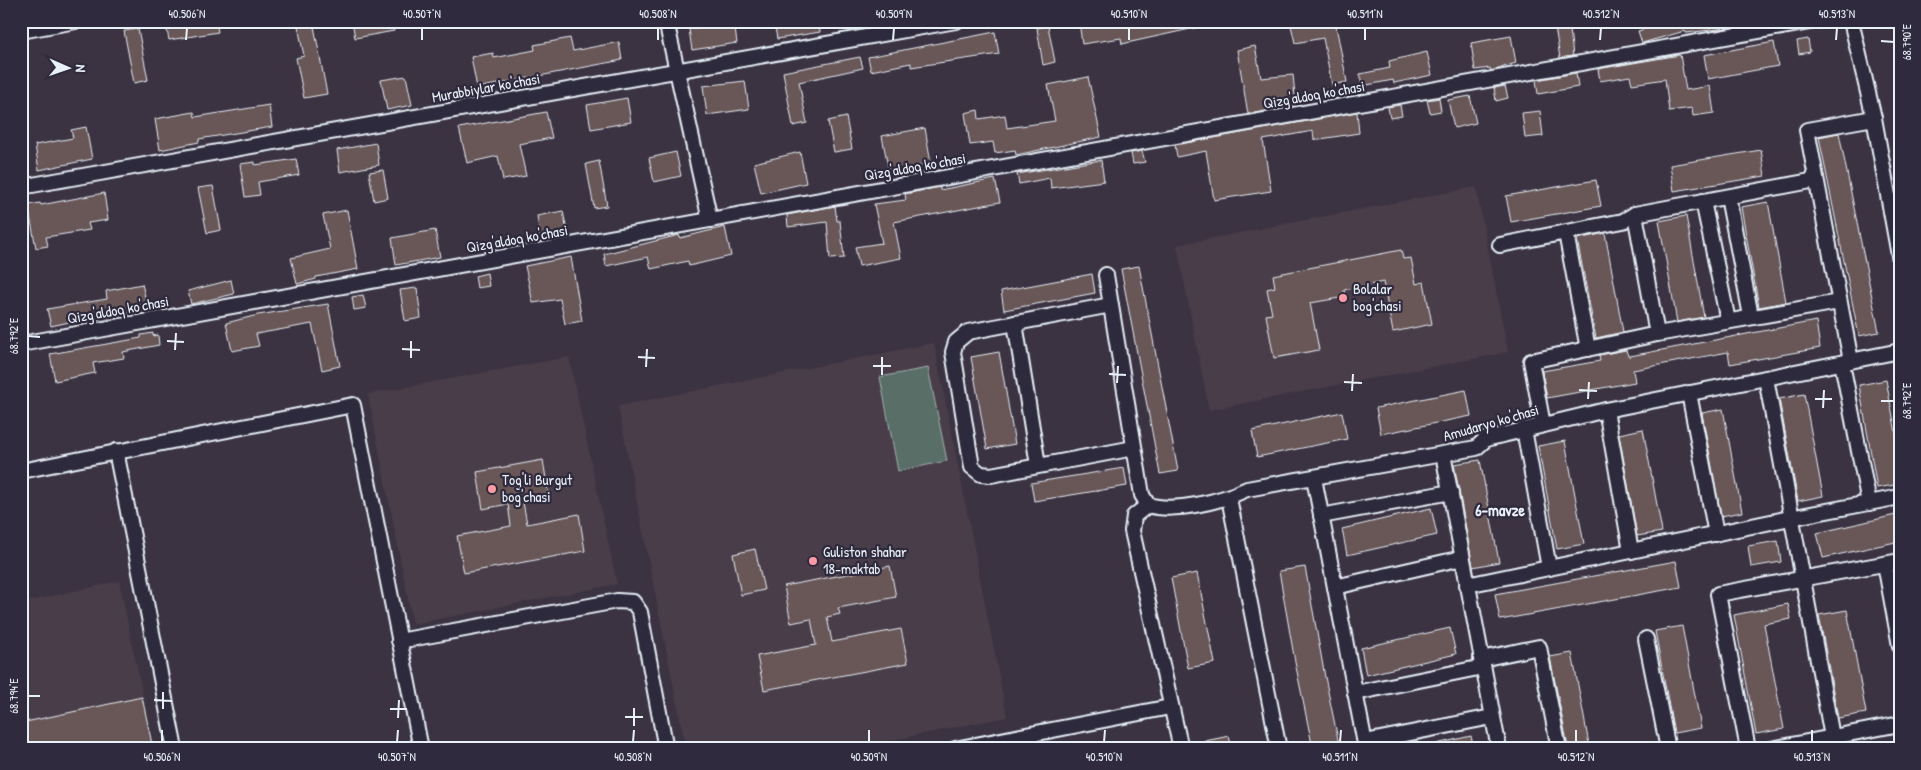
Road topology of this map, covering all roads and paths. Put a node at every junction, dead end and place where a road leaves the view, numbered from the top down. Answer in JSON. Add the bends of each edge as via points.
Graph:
{"nodes":[{"id":1,"x":76,"y":21,"type":"edge"},
{"id":2,"x":666,"y":21,"type":"edge"},
{"id":3,"x":956,"y":21,"type":"edge"},
{"id":4,"x":1815,"y":21,"type":"edge"},
{"id":5,"x":1851,"y":21,"type":"edge"},
{"id":6,"x":21,"y":31,"type":"edge"},
{"id":7,"x":676,"y":71,"type":"junction"},
{"id":8,"x":1874,"y":118,"type":"junction"},
{"id":9,"x":1816,"y":180,"type":"junction"},
{"id":10,"x":21,"y":187,"type":"edge"},
{"id":11,"x":1728,"y":198,"type":"junction"},
{"id":12,"x":1704,"y":201,"type":"junction"},
{"id":13,"x":1635,"y":214,"type":"junction"},
{"id":14,"x":710,"y":220,"type":"junction"},
{"id":15,"x":1566,"y":232,"type":"junction"},
{"id":16,"x":1500,"y":245,"type":"dead end"},
{"id":17,"x":1900,"y":261,"type":"edge"},
{"id":18,"x":1106,"y":275,"type":"dead end"},
{"id":19,"x":1839,"y":302,"type":"junction"},
{"id":20,"x":1111,"y":305,"type":"junction"},
{"id":21,"x":1751,"y":316,"type":"junction"},
{"id":22,"x":1728,"y":321,"type":"junction"},
{"id":23,"x":1015,"y":323,"type":"junction"},
{"id":24,"x":1657,"y":334,"type":"junction"},
{"id":25,"x":21,"y":344,"type":"edge"},
{"id":26,"x":1588,"y":349,"type":"junction"},
{"id":27,"x":1900,"y":351,"type":"edge"},
{"id":28,"x":1847,"y":362,"type":"junction"},
{"id":29,"x":1766,"y":378,"type":"junction"},
{"id":30,"x":1690,"y":393,"type":"junction"},
{"id":31,"x":1606,"y":410,"type":"junction"},
{"id":32,"x":1543,"y":425,"type":"junction"},
{"id":33,"x":1524,"y":430,"type":"junction"},
{"id":34,"x":1134,"y":448,"type":"junction"},
{"id":35,"x":116,"y":451,"type":"junction"},
{"id":36,"x":1443,"y":454,"type":"junction"},
{"id":37,"x":1038,"y":465,"type":"junction"},
{"id":38,"x":21,"y":472,"type":"edge"},
{"id":39,"x":1314,"y":478,"type":"junction"},
{"id":40,"x":1450,"y":492,"type":"junction"},
{"id":41,"x":1900,"y":497,"type":"edge"},
{"id":42,"x":1228,"y":498,"type":"junction"},
{"id":43,"x":1868,"y":503,"type":"junction"},
{"id":44,"x":1148,"y":505,"type":"junction"},
{"id":45,"x":1321,"y":516,"type":"junction"},
{"id":46,"x":1790,"y":518,"type":"junction"},
{"id":47,"x":1716,"y":534,"type":"junction"},
{"id":48,"x":1631,"y":551,"type":"junction"},
{"id":49,"x":1462,"y":558,"type":"junction"},
{"id":50,"x":1900,"y":561,"type":"edge"},
{"id":51,"x":1885,"y":564,"type":"junction"},
{"id":52,"x":1548,"y":568,"type":"junction"},
{"id":53,"x":1803,"y":579,"type":"junction"},
{"id":54,"x":1467,"y":585,"type":"junction"},
{"id":55,"x":1334,"y":587,"type":"junction"},
{"id":56,"x":1646,"y":639,"type":"dead end"},
{"id":57,"x":399,"y":641,"type":"junction"},
{"id":58,"x":1900,"y":646,"type":"edge"},
{"id":59,"x":1482,"y":663,"type":"junction"},
{"id":60,"x":1355,"y":693,"type":"junction"},
{"id":61,"x":1170,"y":707,"type":"junction"},
{"id":62,"x":1492,"y":717,"type":"junction"},
{"id":63,"x":1900,"y":724,"type":"edge"},
{"id":64,"x":1832,"y":736,"type":"junction"},
{"id":65,"x":1365,"y":745,"type":"edge"},
{"id":66,"x":175,"y":749,"type":"edge"},
{"id":67,"x":421,"y":749,"type":"edge"},
{"id":68,"x":666,"y":749,"type":"edge"},
{"id":69,"x":955,"y":749,"type":"edge"},
{"id":70,"x":1181,"y":749,"type":"edge"},
{"id":71,"x":1279,"y":749,"type":"edge"},
{"id":72,"x":1499,"y":749,"type":"edge"},
{"id":73,"x":1559,"y":749,"type":"edge"},
{"id":74,"x":1668,"y":749,"type":"edge"},
{"id":75,"x":1748,"y":749,"type":"edge"},
{"id":76,"x":1771,"y":749,"type":"edge"}],
"edges":[{"from":1,"to":6,"type":"street"},
{"from":2,"to":7,"type":"street"},
{"from":3,"to":7,"type":"street","name":"Murabbiylar ko'chasi"},
{"from":4,"to":14,"type":"street","name":"Qizg'aldoq ko'chasi"},
{"from":5,"to":8,"type":"street"},
{"from":7,"to":10,"type":"street","name":"Murabbiylar ko'chasi"},
{"from":7,"to":14,"type":"street"},
{"from":8,"to":9,"type":"street","via":[[1807,130]]},
{"from":8,"to":17,"type":"street"},
{"from":9,"to":11,"type":"street"},
{"from":9,"to":19,"type":"street"},
{"from":11,"to":12,"type":"street"},
{"from":11,"to":21,"type":"street"},
{"from":12,"to":13,"type":"street"},
{"from":12,"to":22,"type":"street"},
{"from":13,"to":15,"type":"street","via":[[1623,221]]},
{"from":13,"to":24,"type":"street"},
{"from":14,"to":25,"type":"street","name":"Qizg'aldoq ko'chasi"},
{"from":15,"to":16,"type":"street"},
{"from":15,"to":26,"type":"street"},
{"from":18,"to":20,"type":"street"},
{"from":19,"to":21,"type":"street"},
{"from":19,"to":28,"type":"street"},
{"from":20,"to":23,"type":"street"},
{"from":20,"to":34,"type":"street"},
{"from":21,"to":22,"type":"street"},
{"from":22,"to":24,"type":"street"},
{"from":23,"to":37,"type":"street"},
{"from":23,"to":37,"type":"street","via":[[968,332],[956,342],[953,352],[972,467],[981,474],[991,475]]},
{"from":24,"to":26,"type":"street"},
{"from":26,"to":32,"type":"street","via":[[1530,361]]},
{"from":27,"to":28,"type":"street","name":"Amudaryo ko'chasi"},
{"from":28,"to":29,"type":"street","name":"Amudaryo ko'chasi"},
{"from":28,"to":43,"type":"street"},
{"from":29,"to":30,"type":"street","name":"Amudaryo ko'chasi"},
{"from":29,"to":46,"type":"street"},
{"from":30,"to":31,"type":"street","name":"Amudaryo ko'chasi"},
{"from":30,"to":47,"type":"street"},
{"from":31,"to":32,"type":"street","name":"Amudaryo ko'chasi"},
{"from":31,"to":48,"type":"street"},
{"from":32,"to":33,"type":"street","name":"Amudaryo ko'chasi"},
{"from":33,"to":36,"type":"street","name":"Amudaryo ko'chasi","via":[[1486,439],[1476,448]]},
{"from":33,"to":52,"type":"street"},
{"from":34,"to":37,"type":"street"},
{"from":34,"to":44,"type":"street","via":[[1142,496]]},
{"from":35,"to":38,"type":"street"},
{"from":35,"to":57,"type":"street","via":[[353,405]]},
{"from":35,"to":66,"type":"street"},
{"from":36,"to":39,"type":"street","name":"Amudaryo ko'chasi"},
{"from":36,"to":40,"type":"street"},
{"from":39,"to":42,"type":"street","name":"Amudaryo ko'chasi","via":[[1246,489]]},
{"from":39,"to":45,"type":"street"},
{"from":40,"to":45,"type":"street"},
{"from":40,"to":49,"type":"street"},
{"from":41,"to":43,"type":"street"},
{"from":42,"to":44,"type":"street","name":"Amudaryo ko'chasi","via":[[1162,509]]},
{"from":42,"to":71,"type":"street"},
{"from":43,"to":46,"type":"street"},
{"from":44,"to":61,"type":"street","via":[[1134,516],[1132,531]]},
{"from":45,"to":55,"type":"street"},
{"from":46,"to":47,"type":"street"},
{"from":46,"to":53,"type":"street"},
{"from":47,"to":48,"type":"street"},
{"from":48,"to":52,"type":"street"},
{"from":49,"to":54,"type":"street"},
{"from":49,"to":55,"type":"street"},
{"from":50,"to":51,"type":"street"},
{"from":51,"to":53,"type":"street"},
{"from":51,"to":58,"type":"street"},
{"from":52,"to":54,"type":"street"},
{"from":53,"to":64,"type":"street"},
{"from":53,"to":75,"type":"street","via":[[1718,594]]},
{"from":54,"to":59,"type":"street"},
{"from":55,"to":60,"type":"street"},
{"from":56,"to":74,"type":"street"},
{"from":57,"to":67,"type":"street"},
{"from":57,"to":68,"type":"street","via":[[617,600],[632,602],[640,612]]},
{"from":59,"to":60,"type":"street"},
{"from":59,"to":62,"type":"street"},
{"from":59,"to":73,"type":"street","via":[[1539,647]]},
{"from":60,"to":65,"type":"street"},
{"from":61,"to":69,"type":"street"},
{"from":61,"to":70,"type":"street"},
{"from":62,"to":65,"type":"street"},
{"from":62,"to":72,"type":"street"},
{"from":63,"to":64,"type":"street"},
{"from":64,"to":76,"type":"street"}]}
